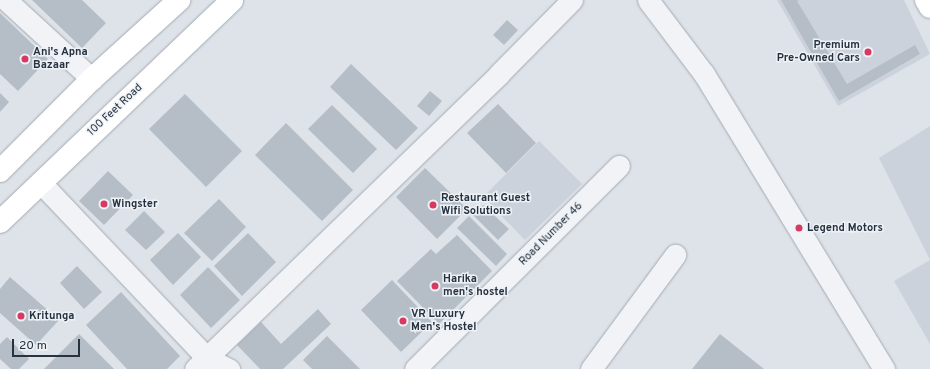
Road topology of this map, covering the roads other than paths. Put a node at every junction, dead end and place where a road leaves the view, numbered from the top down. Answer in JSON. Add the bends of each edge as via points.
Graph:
{"nodes":[{"id":1,"x":6,"y":0,"type":"edge"},
{"id":2,"x":179,"y":0,"type":"edge"},
{"id":3,"x":232,"y":0,"type":"edge"},
{"id":4,"x":572,"y":0,"type":"edge"},
{"id":5,"x":648,"y":0,"type":"edge"},
{"id":6,"x":926,"y":0,"type":"edge"},
{"id":7,"x":930,"y":7,"type":"edge"},
{"id":8,"x":92,"y":79,"type":"junction"},
{"id":9,"x":619,"y":166,"type":"dead end"},
{"id":10,"x":0,"y":172,"type":"edge"},
{"id":11,"x":40,"y":182,"type":"junction"},
{"id":12,"x":0,"y":222,"type":"edge"},
{"id":13,"x":675,"y":255,"type":"dead end"},
{"id":14,"x":201,"y":363,"type":"edge"},
{"id":15,"x":229,"y":369,"type":"edge"},
{"id":16,"x":415,"y":369,"type":"edge"},
{"id":17,"x":591,"y":369,"type":"edge"},
{"id":18,"x":884,"y":369,"type":"edge"}],
"edges":[{"from":1,"to":8,"type":"street"},
{"from":2,"to":8,"type":"main road"},
{"from":3,"to":11,"type":"main road","name":"100 Feet Road"},
{"from":4,"to":14,"type":"street"},
{"from":5,"to":18,"type":"street","via":[[704,74]]},
{"from":6,"to":7,"type":"main road"},
{"from":8,"to":10,"type":"main road"},
{"from":9,"to":16,"type":"street","name":"Road Number 46"},
{"from":11,"to":12,"type":"main road","name":"100 Feet Road"},
{"from":11,"to":14,"type":"street"},
{"from":13,"to":17,"type":"street"},
{"from":14,"to":15,"type":"street"}]}
